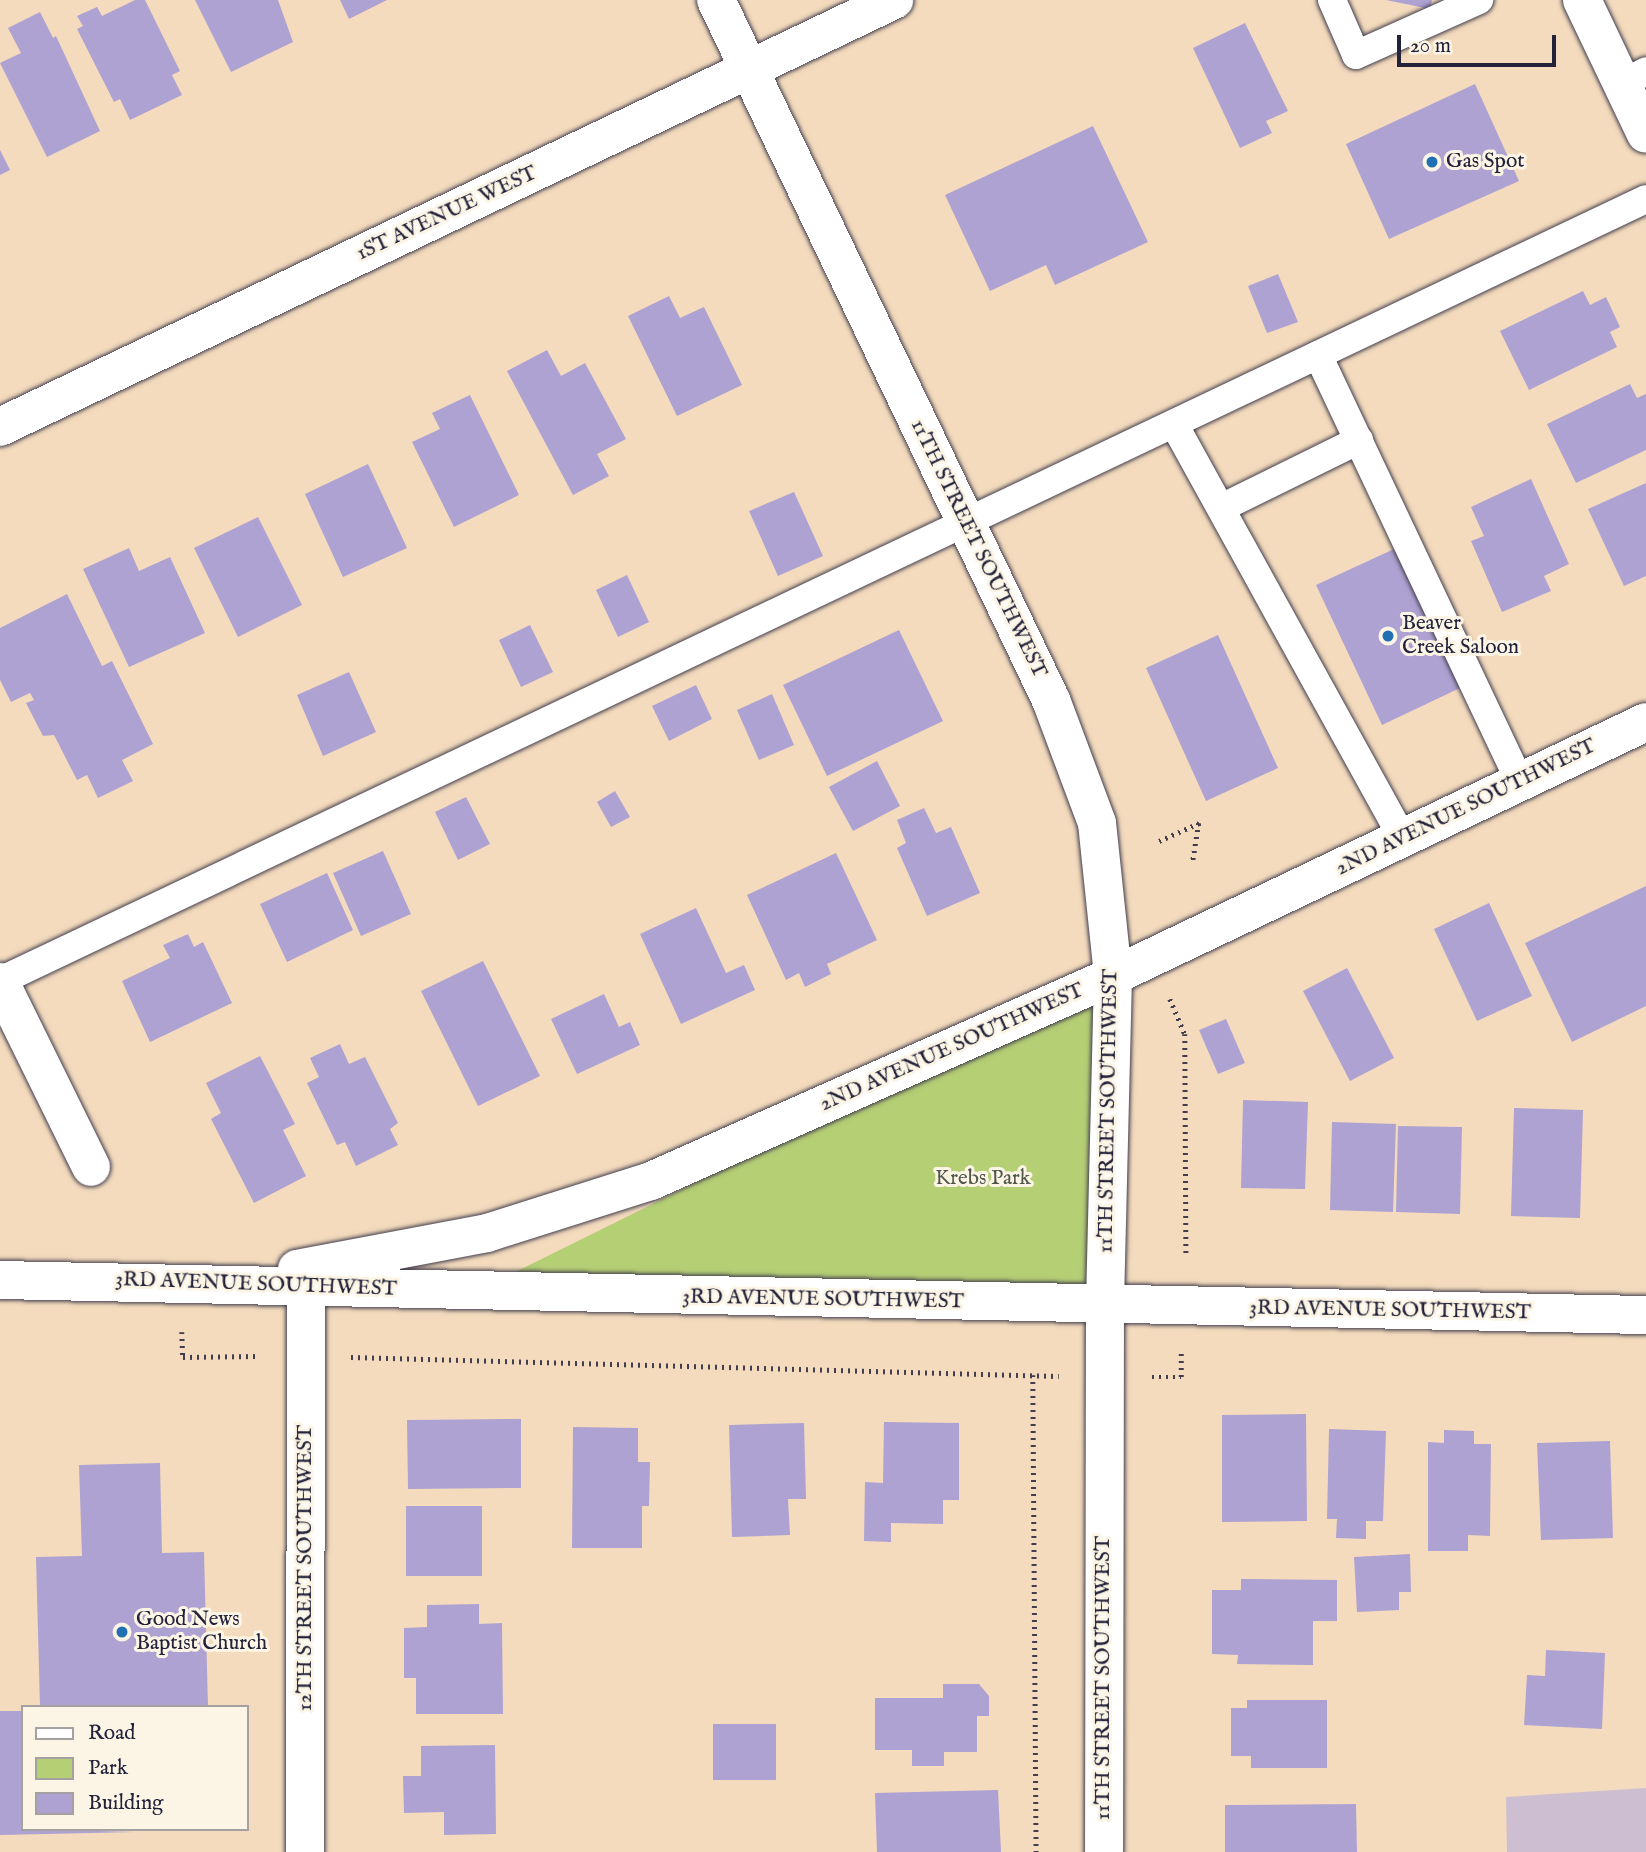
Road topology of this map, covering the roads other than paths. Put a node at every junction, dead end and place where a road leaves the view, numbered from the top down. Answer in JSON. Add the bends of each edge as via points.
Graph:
{"nodes":[{"id":1,"x":716,"y":0,"type":"edge"},
{"id":2,"x":894,"y":0,"type":"edge"},
{"id":3,"x":1332,"y":0,"type":"edge"},
{"id":4,"x":1479,"y":0,"type":"edge"},
{"id":5,"x":1582,"y":0,"type":"edge"},
{"id":6,"x":750,"y":69,"type":"junction"},
{"id":7,"x":1634,"y":77,"type":"edge"},
{"id":8,"x":1646,"y":134,"type":"edge"},
{"id":9,"x":1646,"y":199,"type":"edge"},
{"id":10,"x":1318,"y":355,"type":"junction"},
{"id":11,"x":1174,"y":424,"type":"junction"},
{"id":12,"x":0,"y":427,"type":"edge"},
{"id":13,"x":1359,"y":440,"type":"junction"},
{"id":14,"x":1221,"y":508,"type":"junction"},
{"id":15,"x":964,"y":524,"type":"junction"},
{"id":16,"x":1646,"y":722,"type":"edge"},
{"id":17,"x":1520,"y":782,"type":"junction"},
{"id":18,"x":1403,"y":838,"type":"junction"},
{"id":19,"x":1113,"y":976,"type":"junction"},
{"id":20,"x":0,"y":981,"type":"edge"},
{"id":21,"x":91,"y":1167,"type":"dead end"},
{"id":22,"x":0,"y":1280,"type":"edge"},
{"id":23,"x":226,"y":1282,"type":"junction"},
{"id":24,"x":306,"y":1284,"type":"junction"},
{"id":25,"x":1105,"y":1306,"type":"junction"},
{"id":26,"x":1646,"y":1315,"type":"edge"},
{"id":27,"x":305,"y":1852,"type":"edge"},
{"id":28,"x":1104,"y":1852,"type":"edge"}],
"edges":[{"from":1,"to":6,"type":"main road","name":"11TH STREET SOUTHWEST"},
{"from":2,"to":6,"type":"main road","name":"1ST AVENUE WEST"},
{"from":3,"to":4,"type":"lane","via":[[1356,55]]},
{"from":5,"to":7,"type":"main road"},
{"from":6,"to":12,"type":"main road","name":"1ST AVENUE WEST"},
{"from":6,"to":15,"type":"main road","name":"11TH STREET SOUTHWEST"},
{"from":7,"to":8,"type":"main road"},
{"from":9,"to":10,"type":"lane"},
{"from":10,"to":11,"type":"lane"},
{"from":10,"to":13,"type":"lane"},
{"from":11,"to":14,"type":"lane"},
{"from":11,"to":15,"type":"lane"},
{"from":13,"to":14,"type":"lane"},
{"from":13,"to":17,"type":"lane"},
{"from":14,"to":18,"type":"lane"},
{"from":15,"to":19,"type":"main road","name":"11TH STREET SOUTHWEST","via":[[1051,700],[1097,823]]},
{"from":15,"to":20,"type":"lane"},
{"from":16,"to":17,"type":"main road","name":"2ND AVENUE SOUTHWEST"},
{"from":17,"to":18,"type":"main road","name":"2ND AVENUE SOUTHWEST"},
{"from":18,"to":19,"type":"main road","name":"2ND AVENUE SOUTHWEST"},
{"from":19,"to":23,"type":"main road","name":"2ND AVENUE SOUTHWEST","via":[[651,1181],[487,1233]]},
{"from":19,"to":25,"type":"main road","name":"11TH STREET SOUTHWEST"},
{"from":20,"to":21,"type":"main road"},
{"from":22,"to":23,"type":"main road","name":"3RD AVENUE SOUTHWEST"},
{"from":23,"to":24,"type":"main road","name":"3RD AVENUE SOUTHWEST"},
{"from":24,"to":25,"type":"main road","name":"3RD AVENUE SOUTHWEST","via":[[473,1293]]},
{"from":24,"to":27,"type":"main road","name":"12TH STREET SOUTHWEST"},
{"from":25,"to":26,"type":"main road","name":"3RD AVENUE SOUTHWEST"},
{"from":25,"to":28,"type":"main road","name":"11TH STREET SOUTHWEST"}]}
